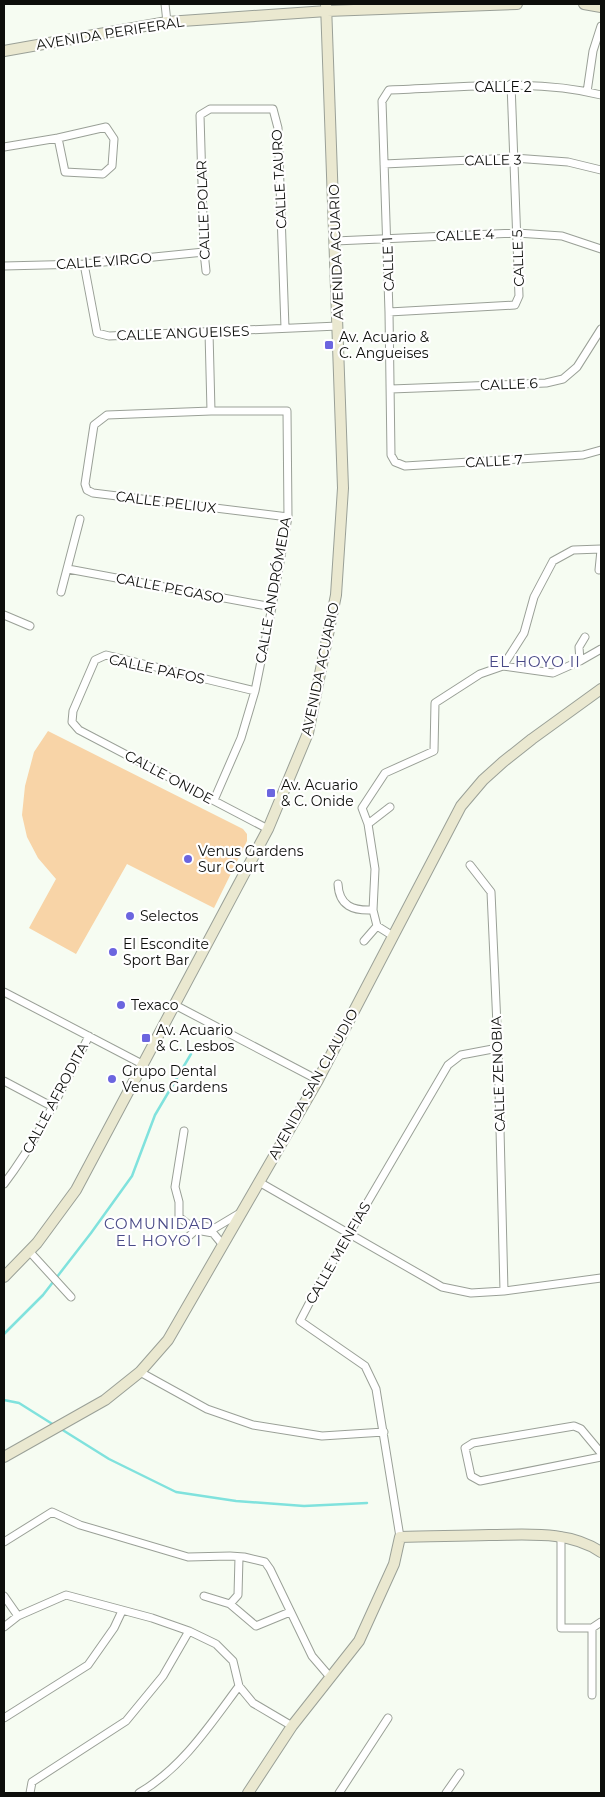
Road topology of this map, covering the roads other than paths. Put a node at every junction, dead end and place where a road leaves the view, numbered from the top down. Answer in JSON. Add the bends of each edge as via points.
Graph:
{"nodes":[{"id":1,"x":165,"y":4,"type":"edge"},
{"id":2,"x":516,"y":4,"type":"edge"},
{"id":3,"x":584,"y":4,"type":"edge"},
{"id":4,"x":476,"y":5,"type":"edge"},
{"id":5,"x":407,"y":6,"type":"edge"},
{"id":6,"x":326,"y":8,"type":"edge"},
{"id":7,"x":601,"y":8,"type":"edge"},
{"id":8,"x":167,"y":22,"type":"junction"},
{"id":9,"x":601,"y":26,"type":"edge"},
{"id":10,"x":4,"y":52,"type":"edge"},
{"id":11,"x":510,"y":84,"type":"junction"},
{"id":12,"x":404,"y":90,"type":"joint"},
{"id":13,"x":587,"y":92,"type":"junction"},
{"id":14,"x":601,"y":95,"type":"edge"},
{"id":15,"x":58,"y":138,"type":"junction"},
{"id":16,"x":4,"y":147,"type":"edge"},
{"id":17,"x":201,"y":149,"type":"joint"},
{"id":18,"x":514,"y":158,"type":"junction"},
{"id":19,"x":384,"y":164,"type":"junction"},
{"id":20,"x":601,"y":170,"type":"edge"},
{"id":21,"x":517,"y":233,"type":"junction"},
{"id":22,"x":387,"y":238,"type":"junction"},
{"id":23,"x":335,"y":241,"type":"junction"},
{"id":24,"x":601,"y":249,"type":"edge"},
{"id":25,"x":204,"y":252,"type":"junction"},
{"id":26,"x":84,"y":264,"type":"junction"},
{"id":27,"x":4,"y":266,"type":"edge"},
{"id":28,"x":206,"y":271,"type":"dead end"},
{"id":29,"x":389,"y":312,"type":"junction"},
{"id":30,"x":338,"y":326,"type":"junction"},
{"id":31,"x":286,"y":328,"type":"junction"},
{"id":32,"x":601,"y":329,"type":"edge"},
{"id":33,"x":208,"y":332,"type":"junction"},
{"id":34,"x":391,"y":389,"type":"junction"},
{"id":35,"x":211,"y":410,"type":"junction"},
{"id":36,"x":90,"y":448,"type":"joint"},
{"id":37,"x":601,"y":450,"type":"edge"},
{"id":38,"x":391,"y":455,"type":"joint"},
{"id":39,"x":288,"y":517,"type":"junction"},
{"id":40,"x":80,"y":519,"type":"dead end"},
{"id":41,"x":601,"y":549,"type":"edge"},
{"id":42,"x":68,"y":568,"type":"junction"},
{"id":43,"x":599,"y":570,"type":"dead end"},
{"id":44,"x":61,"y":592,"type":"dead end"},
{"id":45,"x":272,"y":607,"type":"junction"},
{"id":46,"x":4,"y":615,"type":"edge"},
{"id":47,"x":30,"y":626,"type":"dead end"},
{"id":48,"x":585,"y":637,"type":"dead end"},
{"id":49,"x":601,"y":649,"type":"edge"},
{"id":50,"x":580,"y":661,"type":"junction"},
{"id":51,"x":503,"y":666,"type":"junction"},
{"id":52,"x":601,"y":689,"type":"edge"},
{"id":53,"x":255,"y":691,"type":"junction"},
{"id":54,"x":72,"y":722,"type":"joint"},
{"id":55,"x":214,"y":800,"type":"junction"},
{"id":56,"x":390,"y":807,"type":"dead end"},
{"id":57,"x":368,"y":824,"type":"junction"},
{"id":58,"x":268,"y":829,"type":"junction"},
{"id":59,"x":470,"y":865,"type":"dead end"},
{"id":60,"x":338,"y":884,"type":"dead end"},
{"id":61,"x":373,"y":910,"type":"junction"},
{"id":62,"x":378,"y":926,"type":"junction"},
{"id":63,"x":393,"y":936,"type":"junction"},
{"id":64,"x":364,"y":941,"type":"dead end"},
{"id":65,"x":4,"y":992,"type":"edge"},
{"id":66,"x":175,"y":1005,"type":"junction"},
{"id":67,"x":89,"y":1036,"type":"junction"},
{"id":68,"x":498,"y":1048,"type":"junction"},
{"id":69,"x":144,"y":1065,"type":"junction"},
{"id":70,"x":318,"y":1080,"type":"junction"},
{"id":71,"x":4,"y":1081,"type":"edge"},
{"id":72,"x":52,"y":1107,"type":"junction"},
{"id":73,"x":184,"y":1131,"type":"dead end"},
{"id":74,"x":259,"y":1182,"type":"junction"},
{"id":75,"x":4,"y":1184,"type":"edge"},
{"id":76,"x":241,"y":1213,"type":"junction"},
{"id":77,"x":348,"y":1234,"type":"junction"},
{"id":78,"x":188,"y":1238,"type":"dead end"},
{"id":79,"x":223,"y":1245,"type":"junction"},
{"id":80,"x":29,"y":1251,"type":"junction"},
{"id":81,"x":4,"y":1277,"type":"edge"},
{"id":82,"x":601,"y":1278,"type":"edge"},
{"id":83,"x":504,"y":1291,"type":"junction"},
{"id":84,"x":71,"y":1297,"type":"dead end"},
{"id":85,"x":140,"y":1372,"type":"junction"},
{"id":86,"x":384,"y":1432,"type":"junction"},
{"id":87,"x":601,"y":1453,"type":"edge"},
{"id":88,"x":4,"y":1457,"type":"edge"},
{"id":89,"x":601,"y":1457,"type":"edge"},
{"id":90,"x":562,"y":1536,"type":"junction"},
{"id":91,"x":400,"y":1537,"type":"junction"},
{"id":92,"x":4,"y":1542,"type":"edge"},
{"id":93,"x":601,"y":1552,"type":"edge"},
{"id":94,"x":239,"y":1557,"type":"junction"},
{"id":95,"x":4,"y":1596,"type":"edge"},
{"id":96,"x":204,"y":1596,"type":"dead end"},
{"id":97,"x":230,"y":1604,"type":"junction"},
{"id":98,"x":122,"y":1611,"type":"junction"},
{"id":99,"x":290,"y":1612,"type":"junction"},
{"id":100,"x":18,"y":1616,"type":"junction"},
{"id":101,"x":601,"y":1622,"type":"edge"},
{"id":102,"x":4,"y":1627,"type":"edge"},
{"id":103,"x":592,"y":1628,"type":"junction"},
{"id":104,"x":189,"y":1631,"type":"junction"},
{"id":105,"x":330,"y":1677,"type":"junction"},
{"id":106,"x":239,"y":1686,"type":"junction"},
{"id":107,"x":592,"y":1695,"type":"dead end"},
{"id":108,"x":4,"y":1718,"type":"edge"},
{"id":109,"x":388,"y":1718,"type":"dead end"},
{"id":110,"x":292,"y":1726,"type":"junction"},
{"id":111,"x":460,"y":1773,"type":"dead end"},
{"id":112,"x":30,"y":1793,"type":"edge"},
{"id":113,"x":139,"y":1793,"type":"edge"},
{"id":114,"x":248,"y":1793,"type":"edge"},
{"id":115,"x":339,"y":1793,"type":"edge"},
{"id":116,"x":446,"y":1793,"type":"edge"}],
"edges":[{"from":1,"to":8,"type":"street"},
{"from":2,"to":4,"type":"street","name":"AVENIDA PERIFERAL"},
{"from":3,"to":7,"type":"street"},
{"from":4,"to":5,"type":"street","name":"AVENIDA PERIFERAL"},
{"from":5,"to":6,"type":"street","name":"AVENIDA PERIFERAL"},
{"from":6,"to":8,"type":"street","name":"AVENIDA PERIFERAL"},
{"from":6,"to":23,"type":"street","name":"AVENIDA ACUARIO"},
{"from":8,"to":10,"type":"street","name":"AVENIDA PERIFERAL"},
{"from":9,"to":13,"type":"street","via":[[593,51]]},
{"from":11,"to":12,"type":"street","name":"CALLE 2"},
{"from":11,"to":13,"type":"street","name":"CALLE 2"},
{"from":11,"to":18,"type":"street","name":"CALLE 5"},
{"from":12,"to":19,"type":"street","name":"CALLE 1","via":[[389,90],[382,101]]},
{"from":13,"to":14,"type":"street","name":"CALLE 2"},
{"from":15,"to":15,"type":"street","via":[[106,127],[114,139],[112,166],[103,174],[65,172]]},
{"from":15,"to":16,"type":"street"},
{"from":17,"to":25,"type":"street","name":"CALLE POLAR"},
{"from":17,"to":31,"type":"street","name":"CALLE TAURO","via":[[200,115],[210,109],[273,109],[278,128]]},
{"from":18,"to":19,"type":"street","name":"CALLE 3"},
{"from":18,"to":20,"type":"street","name":"CALLE 3","via":[[568,162]]},
{"from":18,"to":21,"type":"street","name":"CALLE 5"},
{"from":19,"to":22,"type":"street","name":"CALLE 1"},
{"from":21,"to":22,"type":"street","name":"CALLE 4"},
{"from":21,"to":24,"type":"street","name":"CALLE 4","via":[[562,236]]},
{"from":21,"to":29,"type":"street","name":"CALLE 5","via":[[519,296],[516,305]]},
{"from":22,"to":23,"type":"street","name":"CALLE 4"},
{"from":22,"to":29,"type":"street","name":"CALLE 1"},
{"from":23,"to":30,"type":"street","name":"AVENIDA ACUARIO"},
{"from":25,"to":26,"type":"street","name":"CALLE VIRGO"},
{"from":25,"to":28,"type":"street","name":"CALLE POLAR"},
{"from":26,"to":27,"type":"street","name":"CALLE VIRGO"},
{"from":26,"to":33,"type":"street","name":"CALLE ANGUEISES","via":[[97,333],[109,336]]},
{"from":29,"to":34,"type":"street","name":"CALLE 1"},
{"from":30,"to":31,"type":"street","name":"CALLE ANGUEISES"},
{"from":30,"to":58,"type":"street","name":"AVENIDA ACUARIO","via":[[343,488],[336,595],[308,733]]},
{"from":31,"to":33,"type":"street","name":"CALLE ANGUEISES"},
{"from":32,"to":34,"type":"street","name":"CALLE 6","via":[[577,367],[563,378],[546,383]]},
{"from":33,"to":35,"type":"street"},
{"from":34,"to":38,"type":"street","name":"CALLE 1"},
{"from":35,"to":36,"type":"street","name":"CALLE ANDRÓMEDA","via":[[107,415],[94,425]]},
{"from":35,"to":39,"type":"street","name":"CALLE ANDRÓMEDA","via":[[287,411]]},
{"from":36,"to":39,"type":"street","name":"CALLE PELIUX","via":[[86,484],[87,490],[93,493]]},
{"from":37,"to":38,"type":"street","name":"CALLE 7","via":[[583,456],[405,466],[395,462]]},
{"from":39,"to":45,"type":"street","name":"CALLE ANDRÓMEDA"},
{"from":40,"to":42,"type":"street"},
{"from":41,"to":43,"type":"street"},
{"from":41,"to":51,"type":"street","via":[[574,550],[553,561],[534,597],[524,633]]},
{"from":42,"to":44,"type":"street"},
{"from":42,"to":45,"type":"street","name":"CALLE PEGASO"},
{"from":45,"to":53,"type":"street","name":"CALLE ANDRÓMEDA"},
{"from":46,"to":47,"type":"street"},
{"from":48,"to":50,"type":"street","via":[[580,647]]},
{"from":49,"to":50,"type":"street"},
{"from":50,"to":51,"type":"street","via":[[552,673]]},
{"from":51,"to":57,"type":"street","via":[[480,674],[435,703],[434,751],[385,773],[362,808]]},
{"from":52,"to":63,"type":"street","name":"AVENIDA SAN CLAUDIO","via":[[532,738],[483,780],[461,806]]},
{"from":53,"to":54,"type":"street","name":"CALLE PAFOS","via":[[106,655],[94,660],[73,711]]},
{"from":53,"to":55,"type":"street","name":"CALLE ANDRÓMEDA","via":[[241,738]]},
{"from":54,"to":55,"type":"street","name":"CALLE ONIDE","via":[[79,730]]},
{"from":55,"to":58,"type":"street","name":"CALLE ONIDE"},
{"from":56,"to":57,"type":"street"},
{"from":57,"to":61,"type":"street","via":[[376,870]]},
{"from":58,"to":66,"type":"street","name":"AVENIDA ACUARIO"},
{"from":59,"to":68,"type":"street","name":"CALLE ZENOBIA","via":[[490,892]]},
{"from":60,"to":61,"type":"street","via":[[338,892],[346,905],[358,911]]},
{"from":61,"to":62,"type":"street"},
{"from":62,"to":63,"type":"street"},
{"from":62,"to":64,"type":"street"},
{"from":63,"to":70,"type":"street","name":"AVENIDA SAN CLAUDIO"},
{"from":65,"to":67,"type":"street"},
{"from":66,"to":69,"type":"street","name":"AVENIDA ACUARIO"},
{"from":66,"to":70,"type":"street"},
{"from":67,"to":69,"type":"street"},
{"from":67,"to":72,"type":"street","name":"CALLE AFRODITA"},
{"from":68,"to":77,"type":"street","name":"CALLE MENFIAS","via":[[461,1055],[448,1065]]},
{"from":68,"to":83,"type":"street","name":"CALLE ZENOBIA"},
{"from":69,"to":80,"type":"street","name":"AVENIDA ACUARIO","via":[[76,1190]]},
{"from":70,"to":74,"type":"street","name":"AVENIDA SAN CLAUDIO"},
{"from":71,"to":72,"type":"street"},
{"from":72,"to":75,"type":"street","name":"CALLE AFRODITA","via":[[22,1160]]},
{"from":73,"to":76,"type":"street","via":[[175,1187],[178,1217],[188,1224],[215,1228]]},
{"from":74,"to":76,"type":"street","name":"AVENIDA SAN CLAUDIO"},
{"from":74,"to":77,"type":"street"},
{"from":76,"to":79,"type":"street","name":"AVENIDA SAN CLAUDIO"},
{"from":77,"to":83,"type":"street","via":[[442,1287],[471,1294]]},
{"from":77,"to":86,"type":"street","name":"CALLE MENFIAS","via":[[300,1321],[364,1366],[376,1389]]},
{"from":78,"to":79,"type":"street","via":[[196,1230],[213,1234]]},
{"from":79,"to":85,"type":"street","name":"AVENIDA SAN CLAUDIO","via":[[168,1340]]},
{"from":80,"to":81,"type":"street","name":"AVENIDA ACUARIO"},
{"from":80,"to":84,"type":"street"},
{"from":82,"to":83,"type":"street"},
{"from":85,"to":86,"type":"street","via":[[207,1409],[253,1425],[322,1436]]},
{"from":85,"to":88,"type":"street","name":"AVENIDA SAN CLAUDIO","via":[[105,1400]]},
{"from":86,"to":91,"type":"street","name":"CALLE MENFIAS"},
{"from":87,"to":89,"type":"street","via":[[574,1426],[473,1443],[465,1448],[471,1476],[480,1481]]},
{"from":90,"to":91,"type":"street"},
{"from":90,"to":93,"type":"street","via":[[592,1545]]},
{"from":90,"to":103,"type":"street","via":[[561,1628]]},
{"from":91,"to":105,"type":"street","via":[[394,1564],[358,1641]]},
{"from":92,"to":94,"type":"street","via":[[52,1512],[80,1525],[188,1557]]},
{"from":94,"to":97,"type":"street","via":[[238,1595]]},
{"from":94,"to":99,"type":"street","via":[[265,1562]]},
{"from":95,"to":100,"type":"street"},
{"from":96,"to":97,"type":"street"},
{"from":97,"to":99,"type":"street","via":[[256,1626]]},
{"from":98,"to":100,"type":"street","via":[[66,1595]]},
{"from":98,"to":104,"type":"street"},
{"from":98,"to":108,"type":"street","via":[[88,1665]]},
{"from":99,"to":105,"type":"street","via":[[312,1656]]},
{"from":100,"to":102,"type":"street"},
{"from":101,"to":103,"type":"street"},
{"from":103,"to":107,"type":"street"},
{"from":104,"to":106,"type":"street","via":[[216,1644],[233,1661]]},
{"from":104,"to":112,"type":"street","via":[[162,1676],[126,1722],[32,1782]]},
{"from":105,"to":110,"type":"street"},
{"from":106,"to":110,"type":"street","via":[[253,1703]]},
{"from":106,"to":113,"type":"street","via":[[191,1750]]},
{"from":109,"to":115,"type":"street"},
{"from":110,"to":114,"type":"street"},
{"from":111,"to":116,"type":"street"}]}
